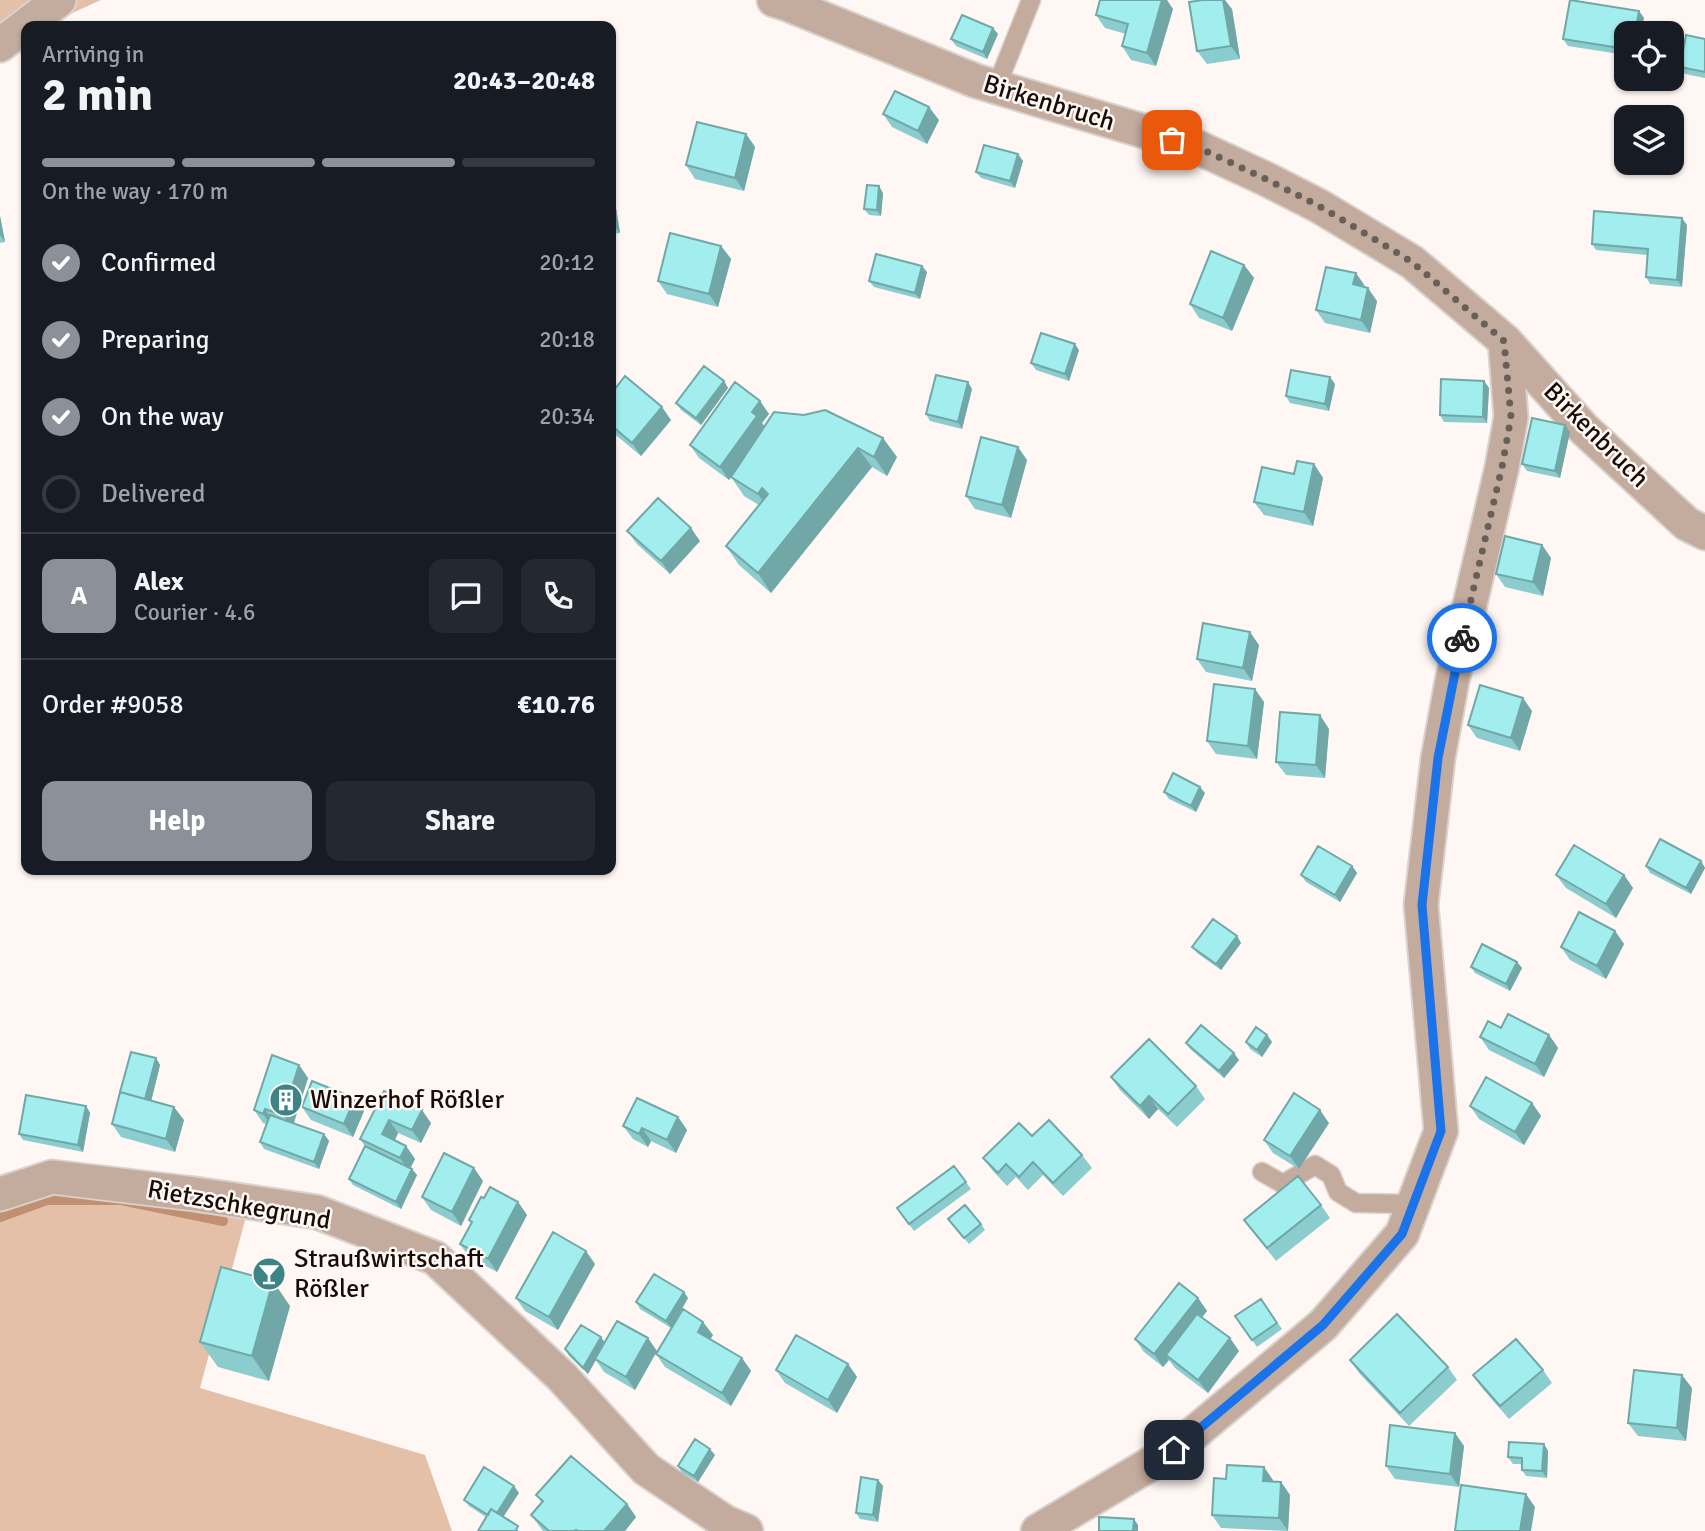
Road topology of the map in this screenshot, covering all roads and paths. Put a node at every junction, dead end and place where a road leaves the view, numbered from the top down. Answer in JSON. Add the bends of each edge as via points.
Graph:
{"nodes":[{"id":1,"x":59,"y":0,"type":"edge"},
{"id":2,"x":774,"y":0,"type":"edge"},
{"id":3,"x":1031,"y":0,"type":"edge"},
{"id":4,"x":31,"y":21,"type":"edge"},
{"id":5,"x":21,"y":29,"type":"edge"},
{"id":6,"x":0,"y":45,"type":"edge"},
{"id":7,"x":996,"y":88,"type":"junction"},
{"id":8,"x":1504,"y":341,"type":"junction"},
{"id":9,"x":1705,"y":533,"type":"edge"},
{"id":10,"x":1262,"y":1172,"type":"dead end"},
{"id":11,"x":0,"y":1194,"type":"edge"},
{"id":12,"x":1414,"y":1204,"type":"junction"},
{"id":13,"x":746,"y":1531,"type":"edge"},
{"id":14,"x":1038,"y":1531,"type":"edge"}],
"edges":[{"from":1,"to":4,"type":"street"},
{"from":2,"to":7,"type":"street","name":"Birkenbruch"},
{"from":3,"to":7,"type":"lane"},
{"from":5,"to":6,"type":"street"},
{"from":7,"to":8,"type":"street","name":"Birkenbruch","via":[[1197,147],[1266,179],[1412,262]]},
{"from":8,"to":9,"type":"street","name":"Birkenbruch","via":[[1585,430],[1688,524]]},
{"from":8,"to":12,"type":"street","via":[[1511,417],[1452,681],[1423,892],[1441,1131]]},
{"from":10,"to":12,"type":"lane","via":[[1283,1184],[1315,1165],[1331,1175],[1338,1192],[1356,1203]]},
{"from":11,"to":13,"type":"street","name":"Rietzschkegrund","via":[[52,1177],[263,1204],[317,1212],[435,1258],[562,1377],[646,1469],[724,1522]]},
{"from":12,"to":14,"type":"street","via":[[1402,1234],[1323,1325],[1174,1450]]}]}
